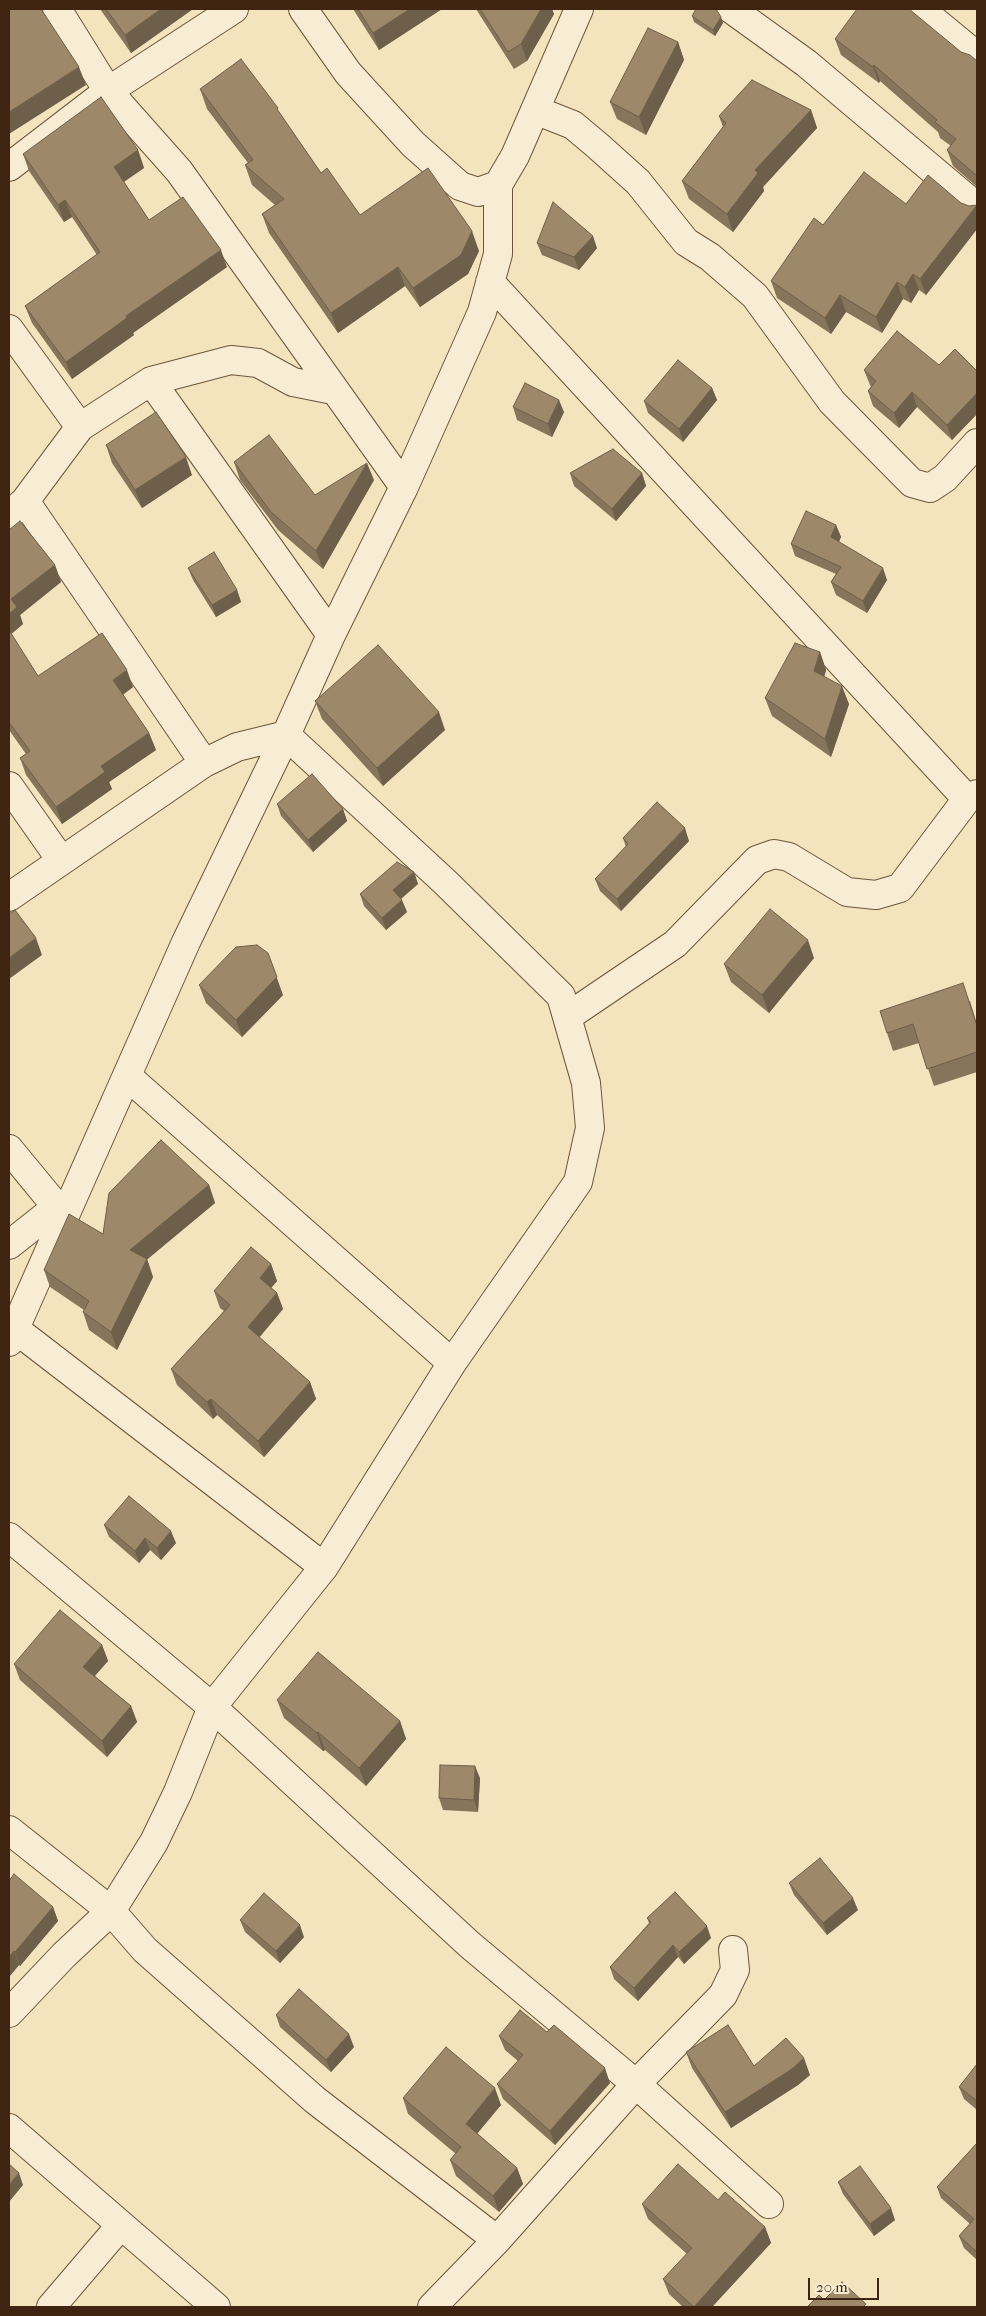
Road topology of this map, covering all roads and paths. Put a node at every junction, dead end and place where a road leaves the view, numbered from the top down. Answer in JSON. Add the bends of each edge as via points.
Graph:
{"nodes":[{"id":1,"x":57,"y":9,"type":"edge"},
{"id":2,"x":303,"y":9,"type":"edge"},
{"id":3,"x":731,"y":9,"type":"edge"},
{"id":4,"x":920,"y":9,"type":"edge"},
{"id":5,"x":230,"y":10,"type":"edge"},
{"id":6,"x":578,"y":10,"type":"edge"},
{"id":7,"x":977,"y":56,"type":"edge"},
{"id":8,"x":108,"y":90,"type":"junction"},
{"id":9,"x":535,"y":110,"type":"junction"},
{"id":10,"x":9,"y":167,"type":"edge"},
{"id":11,"x":498,"y":185,"type":"junction"},
{"id":12,"x":977,"y":207,"type":"edge"},
{"id":13,"x":490,"y":282,"type":"junction"},
{"id":14,"x":9,"y":328,"type":"edge"},
{"id":15,"x":151,"y":381,"type":"junction"},
{"id":16,"x":333,"y":390,"type":"junction"},
{"id":17,"x":80,"y":427,"type":"junction"},
{"id":18,"x":977,"y":442,"type":"edge"},
{"id":19,"x":404,"y":487,"type":"junction"},
{"id":20,"x":17,"y":508,"type":"edge"},
{"id":21,"x":331,"y":635,"type":"junction"},
{"id":22,"x":286,"y":734,"type":"junction"},
{"id":23,"x":204,"y":764,"type":"junction"},
{"id":24,"x":9,"y":786,"type":"edge"},
{"id":25,"x":972,"y":797,"type":"edge"},
{"id":26,"x":61,"y":860,"type":"junction"},
{"id":27,"x":9,"y":897,"type":"edge"},
{"id":28,"x":567,"y":1017,"type":"junction"},
{"id":29,"x":128,"y":1076,"type":"junction"},
{"id":30,"x":9,"y":1149,"type":"edge"},
{"id":31,"x":61,"y":1212,"type":"junction"},
{"id":32,"x":9,"y":1245,"type":"edge"},
{"id":33,"x":12,"y":1335,"type":"edge"},
{"id":34,"x":452,"y":1363,"type":"junction"},
{"id":35,"x":9,"y":1537,"type":"edge"},
{"id":36,"x":324,"y":1567,"type":"junction"},
{"id":37,"x":212,"y":1707,"type":"junction"},
{"id":38,"x":9,"y":1830,"type":"edge"},
{"id":39,"x":111,"y":1911,"type":"junction"},
{"id":40,"x":733,"y":1950,"type":"dead end"},
{"id":41,"x":9,"y":2013,"type":"edge"},
{"id":42,"x":636,"y":2084,"type":"junction"},
{"id":43,"x":9,"y":2128,"type":"edge"},
{"id":44,"x":769,"y":2204,"type":"dead end"},
{"id":45,"x":121,"y":2225,"type":"junction"},
{"id":46,"x":496,"y":2240,"type":"junction"},
{"id":47,"x":51,"y":2307,"type":"edge"},
{"id":48,"x":216,"y":2307,"type":"edge"},
{"id":49,"x":432,"y":2307,"type":"edge"}],
"edges":[{"from":1,"to":8,"type":"street"},
{"from":2,"to":11,"type":"street","via":[[348,72],[413,144],[460,186],[478,192]]},
{"from":3,"to":12,"type":"street","via":[[806,63]]},
{"from":4,"to":7,"type":"street"},
{"from":5,"to":8,"type":"street"},
{"from":6,"to":9,"type":"street"},
{"from":8,"to":10,"type":"street"},
{"from":8,"to":16,"type":"street","via":[[179,171]]},
{"from":9,"to":11,"type":"street"},
{"from":9,"to":18,"type":"street","via":[[573,125],[598,146],[638,182],[686,242],[710,256],[754,296],[832,402],[912,483],[930,488],[945,478]]},
{"from":11,"to":13,"type":"street","via":[[498,254]]},
{"from":13,"to":19,"type":"street","via":[[482,312]]},
{"from":13,"to":25,"type":"street"},
{"from":14,"to":17,"type":"street"},
{"from":15,"to":16,"type":"street","via":[[231,360],[258,363],[293,382]]},
{"from":15,"to":17,"type":"street"},
{"from":15,"to":21,"type":"street"},
{"from":16,"to":19,"type":"street"},
{"from":17,"to":20,"type":"street"},
{"from":19,"to":21,"type":"street"},
{"from":20,"to":23,"type":"street"},
{"from":21,"to":22,"type":"street"},
{"from":22,"to":23,"type":"street","via":[[237,747]]},
{"from":22,"to":28,"type":"street","via":[[446,882],[561,996]]},
{"from":22,"to":29,"type":"street","via":[[186,942]]},
{"from":23,"to":26,"type":"street"},
{"from":24,"to":26,"type":"street"},
{"from":25,"to":28,"type":"street","via":[[900,888],[876,895],[847,892],[789,857],[774,854],[757,860],[675,944]]},
{"from":26,"to":27,"type":"street"},
{"from":28,"to":34,"type":"street","via":[[586,1083],[590,1128],[578,1182]]},
{"from":29,"to":31,"type":"street"},
{"from":29,"to":34,"type":"street"},
{"from":30,"to":31,"type":"street"},
{"from":31,"to":32,"type":"street"},
{"from":31,"to":33,"type":"street"},
{"from":33,"to":36,"type":"street"},
{"from":34,"to":36,"type":"street"},
{"from":35,"to":37,"type":"street"},
{"from":36,"to":37,"type":"street"},
{"from":37,"to":39,"type":"street","via":[[158,1834]]},
{"from":37,"to":42,"type":"street","via":[[470,1945]]},
{"from":38,"to":39,"type":"street"},
{"from":39,"to":41,"type":"street"},
{"from":39,"to":46,"type":"street","via":[[145,1950],[315,2100]]},
{"from":40,"to":42,"type":"street","via":[[735,1970],[723,1995]]},
{"from":42,"to":44,"type":"street"},
{"from":42,"to":46,"type":"street"},
{"from":43,"to":45,"type":"street"},
{"from":45,"to":47,"type":"street"},
{"from":45,"to":48,"type":"street"},
{"from":46,"to":49,"type":"street"}]}
